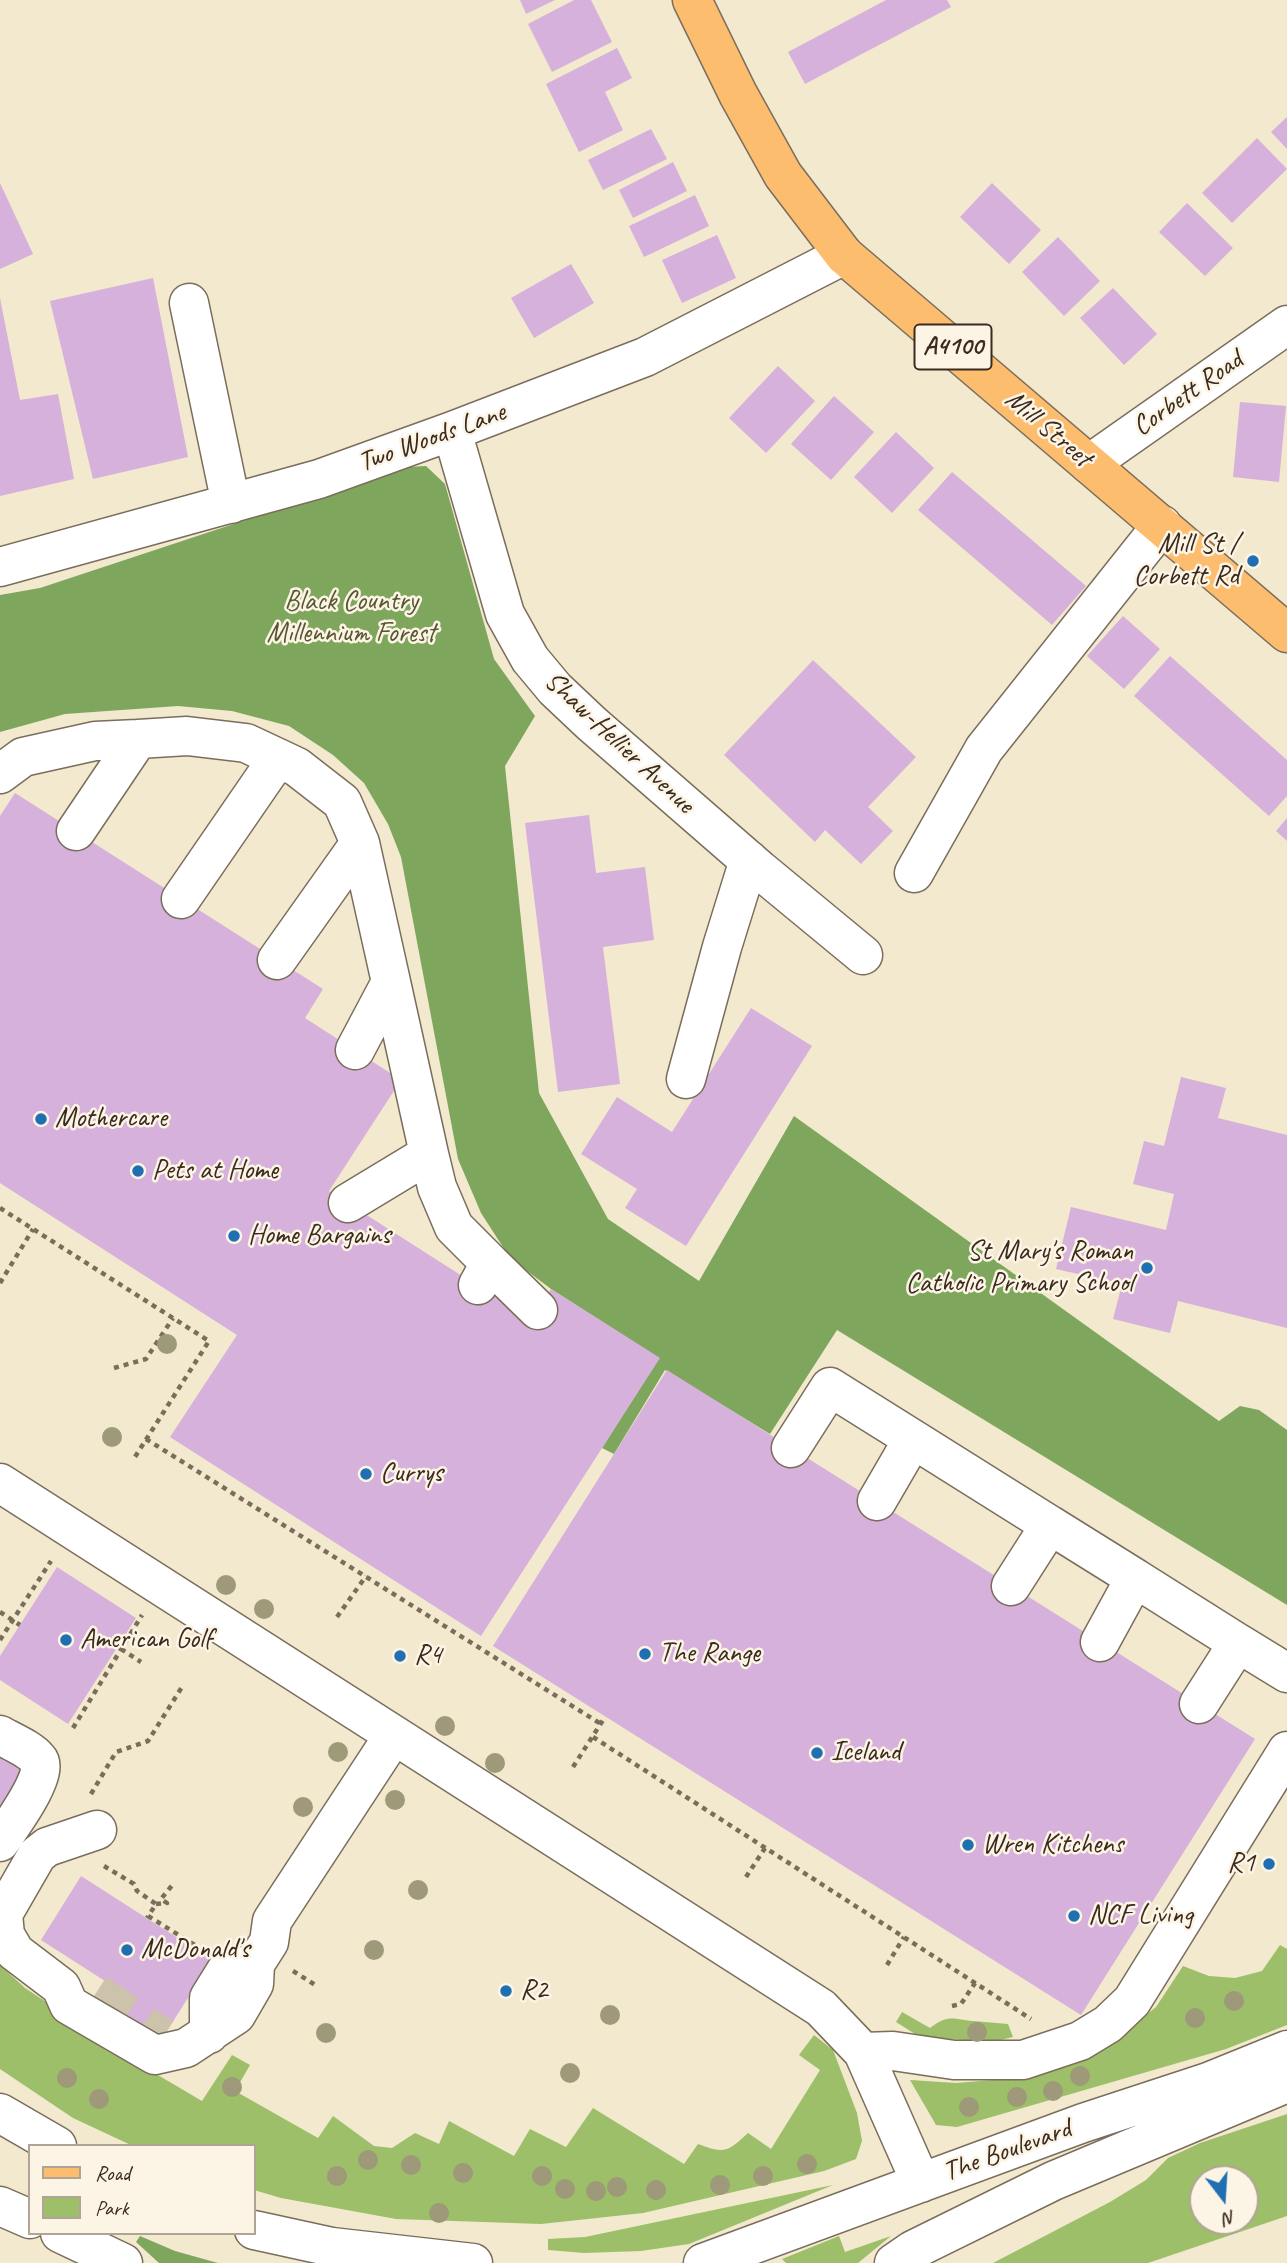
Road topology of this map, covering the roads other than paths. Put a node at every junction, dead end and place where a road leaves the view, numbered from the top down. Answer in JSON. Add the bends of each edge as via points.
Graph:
{"nodes":[{"id":1,"x":692,"y":0,"type":"edge"},
{"id":2,"x":844,"y":255,"type":"junction"},
{"id":3,"x":189,"y":303,"type":"dead end"},
{"id":4,"x":1287,"y":325,"type":"edge"},
{"id":5,"x":452,"y":431,"type":"junction"},
{"id":6,"x":1089,"y":464,"type":"junction"},
{"id":7,"x":231,"y":504,"type":"junction"},
{"id":8,"x":1162,"y":525,"type":"junction"},
{"id":9,"x":0,"y":567,"type":"edge"},
{"id":10,"x":1287,"y":633,"type":"edge"},
{"id":11,"x":138,"y":739,"type":"junction"},
{"id":12,"x":278,"y":758,"type":"junction"},
{"id":13,"x":0,"y":774,"type":"edge"},
{"id":14,"x":76,"y":831,"type":"dead end"},
{"id":15,"x":360,"y":843,"type":"junction"},
{"id":16,"x":749,"y":860,"type":"junction"},
{"id":17,"x":914,"y":873,"type":"dead end"},
{"id":18,"x":181,"y":899,"type":"dead end"},
{"id":19,"x":863,"y":955,"type":"dead end"},
{"id":20,"x":277,"y":960,"type":"dead end"},
{"id":21,"x":391,"y":982,"type":"junction"},
{"id":22,"x":355,"y":1050,"type":"dead end"},
{"id":23,"x":686,"y":1079,"type":"dead end"},
{"id":24,"x":429,"y":1154,"type":"junction"},
{"id":25,"x":348,"y":1203,"type":"dead end"},
{"id":26,"x":538,"y":1310,"type":"dead end"},
{"id":27,"x":913,"y":1439,"type":"junction"},
{"id":28,"x":791,"y":1448,"type":"dead end"},
{"id":29,"x":0,"y":1483,"type":"edge"},
{"id":30,"x":877,"y":1502,"type":"dead end"},
{"id":31,"x":1050,"y":1525,"type":"junction"},
{"id":32,"x":1135,"y":1578,"type":"junction"},
{"id":33,"x":1011,"y":1586,"type":"dead end"},
{"id":34,"x":1100,"y":1642,"type":"dead end"},
{"id":35,"x":1238,"y":1643,"type":"junction"},
{"id":36,"x":1287,"y":1673,"type":"edge"},
{"id":37,"x":1199,"y":1704,"type":"dead end"},
{"id":38,"x":0,"y":1735,"type":"edge"},
{"id":39,"x":394,"y":1735,"type":"junction"},
{"id":40,"x":1287,"y":1751,"type":"edge"},
{"id":41,"x":93,"y":1830,"type":"road end"},
{"id":42,"x":0,"y":1842,"type":"edge"},
{"id":43,"x":1287,"y":2050,"type":"edge"},
{"id":44,"x":863,"y":2052,"type":"junction"},
{"id":45,"x":1287,"y":2084,"type":"edge"},
{"id":46,"x":0,"y":2113,"type":"edge"},
{"id":47,"x":54,"y":2144,"type":"edge"},
{"id":48,"x":921,"y":2183,"type":"junction"},
{"id":49,"x":1009,"y":2203,"type":"junction"},
{"id":50,"x":0,"y":2206,"type":"edge"},
{"id":51,"x":28,"y":2218,"type":"edge"},
{"id":52,"x":256,"y":2230,"type":"edge"},
{"id":53,"x":64,"y":2235,"type":"edge"},
{"id":54,"x":418,"y":2260,"type":"edge"},
{"id":55,"x":732,"y":2260,"type":"edge"},
{"id":56,"x":123,"y":2263,"type":"edge"},
{"id":57,"x":473,"y":2263,"type":"edge"},
{"id":58,"x":894,"y":2263,"type":"edge"},
{"id":59,"x":935,"y":2263,"type":"edge"}],
"edges":[{"from":1,"to":2,"type":"main road","name":"Mill Street","number":"A4100","via":[[783,174]]},
{"from":2,"to":5,"type":"street","name":"Two Woods Lane","via":[[645,357]]},
{"from":2,"to":6,"type":"main road","name":"Mill Street","number":"A4100"},
{"from":3,"to":7,"type":"street"},
{"from":4,"to":6,"type":"street","name":"Corbett Road"},
{"from":5,"to":7,"type":"street","name":"Two Woods Lane","via":[[319,480]]},
{"from":5,"to":16,"type":"street","name":"Shaw-Hellier Avenue","via":[[505,614],[530,659],[591,723]]},
{"from":6,"to":8,"type":"main road","name":"Mill Street","number":"A4100"},
{"from":7,"to":9,"type":"street","name":"Two Woods Lane"},
{"from":8,"to":10,"type":"main road","name":"Mill Street","number":"A4100"},
{"from":8,"to":17,"type":"street","via":[[984,749]]},
{"from":11,"to":12,"type":"street","via":[[187,736],[246,743]]},
{"from":11,"to":13,"type":"street","via":[[94,741],[23,757]]},
{"from":11,"to":14,"type":"street"},
{"from":12,"to":15,"type":"street","via":[[297,767],[342,803]]},
{"from":12,"to":18,"type":"street"},
{"from":15,"to":20,"type":"street"},
{"from":15,"to":21,"type":"street"},
{"from":16,"to":19,"type":"street","name":"Shaw-Hellier Avenue"},
{"from":16,"to":23,"type":"street"},
{"from":21,"to":22,"type":"street"},
{"from":21,"to":24,"type":"street"},
{"from":24,"to":25,"type":"street"},
{"from":24,"to":26,"type":"street","via":[[454,1227],[484,1275]]},
{"from":27,"to":28,"type":"street","via":[[830,1387]]},
{"from":27,"to":30,"type":"street"},
{"from":27,"to":31,"type":"street"},
{"from":29,"to":39,"type":"street"},
{"from":31,"to":32,"type":"street"},
{"from":31,"to":33,"type":"street"},
{"from":32,"to":34,"type":"street"},
{"from":32,"to":35,"type":"street"},
{"from":35,"to":36,"type":"street"},
{"from":35,"to":37,"type":"street"},
{"from":38,"to":42,"type":"street","via":[[42,1765],[25,1804]]},
{"from":39,"to":41,"type":"street","via":[[272,1921],[271,1966],[236,2015],[155,2055],[69,2005],[79,1990],[15,1952],[5,1935],[3,1914],[37,1855]]},
{"from":39,"to":44,"type":"street","via":[[821,2008]]},
{"from":40,"to":44,"type":"street","via":[[1132,2001],[1108,2024],[1080,2041],[1023,2060]]},
{"from":43,"to":48,"type":"street","name":"The Boulevard"},
{"from":44,"to":48,"type":"street"},
{"from":45,"to":49,"type":"street","name":"The Boulevard"},
{"from":46,"to":47,"type":"street"},
{"from":48,"to":55,"type":"street","name":"The Boulevard"},
{"from":49,"to":58,"type":"street","name":"The Boulevard"},
{"from":49,"to":59,"type":"street","name":"The Boulevard"},
{"from":50,"to":51,"type":"street"},
{"from":52,"to":54,"type":"street"},
{"from":53,"to":56,"type":"street"},
{"from":54,"to":57,"type":"street"}]}
